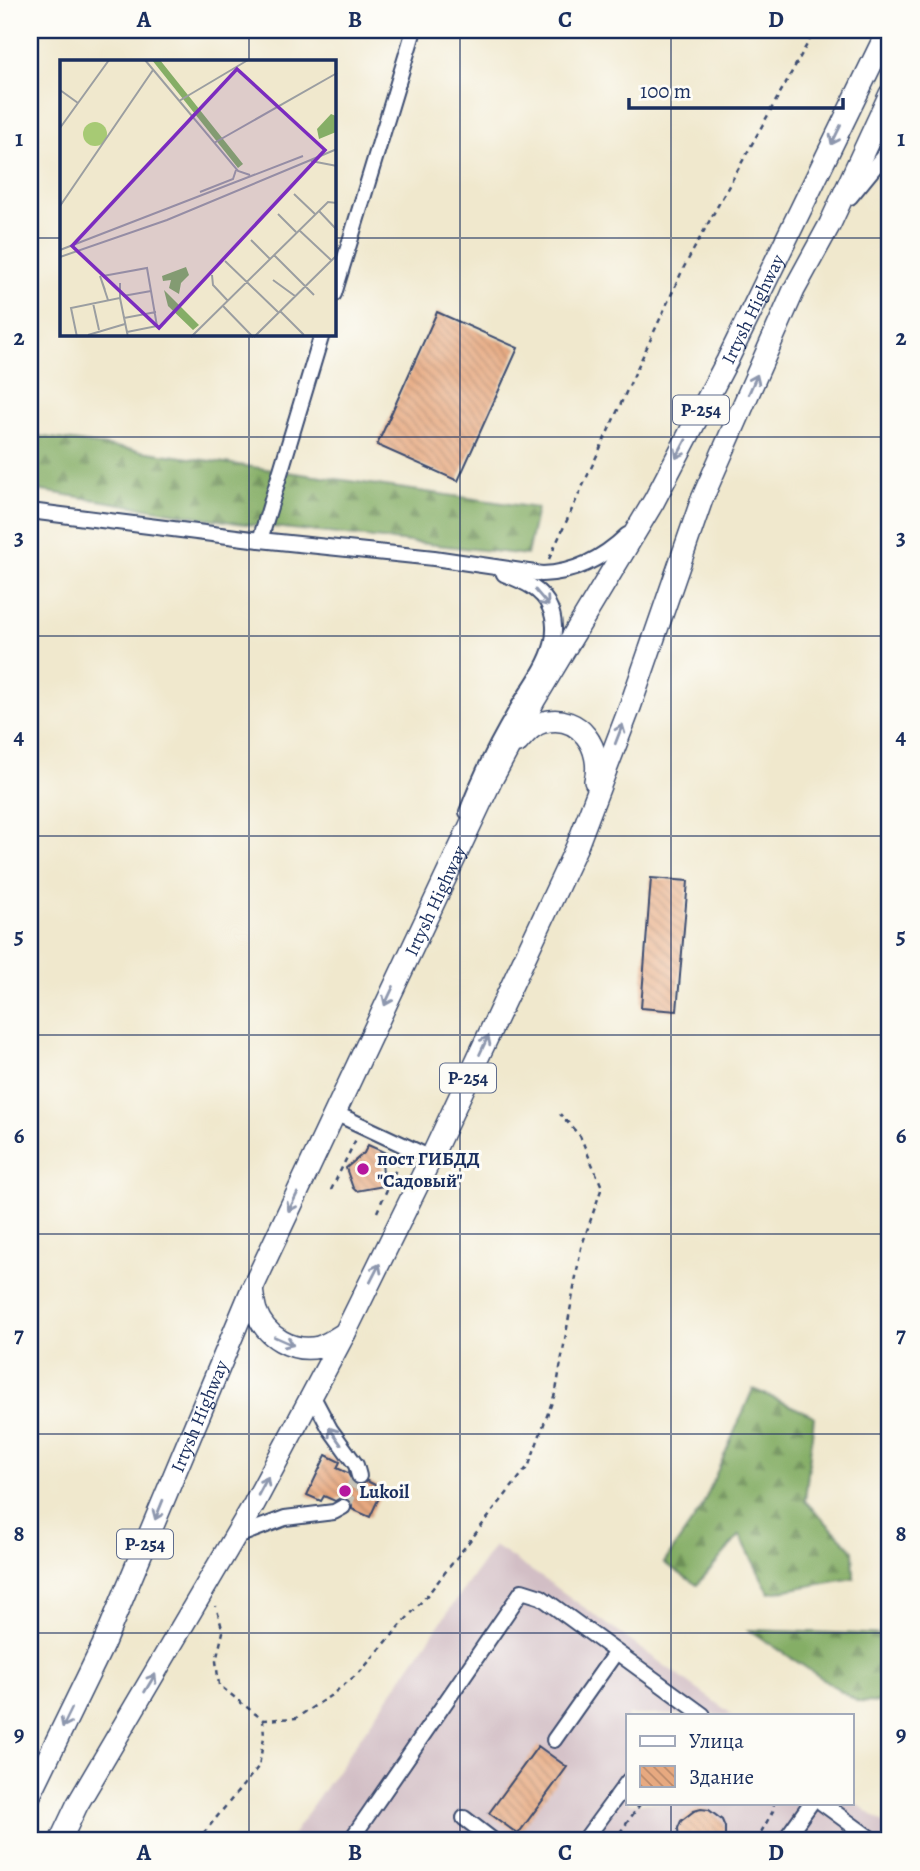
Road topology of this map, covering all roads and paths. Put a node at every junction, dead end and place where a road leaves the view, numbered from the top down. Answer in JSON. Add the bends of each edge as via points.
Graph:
{"nodes":[{"id":1,"x":414,"y":30,"type":"edge"},
{"id":2,"x":815,"y":30,"type":"edge"},
{"id":3,"x":888,"y":30,"type":"edge"},
{"id":4,"x":890,"y":94,"type":"edge"},
{"id":5,"x":890,"y":148,"type":"edge"},
{"id":6,"x":830,"y":224,"type":"junction"},
{"id":7,"x":336,"y":287,"type":"edge"},
{"id":8,"x":321,"y":336,"type":"edge"},
{"id":9,"x":654,"y":501,"type":"junction"},
{"id":10,"x":30,"y":511,"type":"edge"},
{"id":11,"x":260,"y":540,"type":"junction"},
{"id":12,"x":484,"y":566,"type":"junction"},
{"id":13,"x":542,"y":574,"type":"junction"},
{"id":14,"x":492,"y":779,"type":"junction"},
{"id":15,"x":586,"y":820,"type":"junction"},
{"id":16,"x":436,"y":895,"type":"junction"},
{"id":17,"x":335,"y":1113,"type":"junction"},
{"id":18,"x":560,"y":1114,"type":"dead end"},
{"id":19,"x":362,"y":1125,"type":"junction"},
{"id":20,"x":406,"y":1146,"type":"junction"},
{"id":21,"x":431,"y":1158,"type":"junction"},
{"id":22,"x":331,"y":1190,"type":"dead end"},
{"id":23,"x":377,"y":1212,"type":"dead end"},
{"id":24,"x":252,"y":1289,"type":"junction"},
{"id":25,"x":345,"y":1334,"type":"junction"},
{"id":26,"x":312,"y":1395,"type":"junction"},
{"id":27,"x":359,"y":1476,"type":"dead end"},
{"id":28,"x":343,"y":1507,"type":"dead end"},
{"id":29,"x":235,"y":1537,"type":"junction"},
{"id":30,"x":204,"y":1591,"type":"junction"},
{"id":31,"x":616,"y":1652,"type":"junction"},
{"id":32,"x":685,"y":1702,"type":"junction"},
{"id":33,"x":676,"y":1714,"type":"edge"},
{"id":34,"x":702,"y":1714,"type":"edge"},
{"id":35,"x":263,"y":1720,"type":"junction"},
{"id":36,"x":554,"y":1740,"type":"dead end"},
{"id":37,"x":626,"y":1784,"type":"edge"},
{"id":38,"x":30,"y":1795,"type":"edge"},
{"id":39,"x":640,"y":1804,"type":"edge"},
{"id":40,"x":774,"y":1804,"type":"edge"},
{"id":41,"x":810,"y":1804,"type":"edge"},
{"id":42,"x":823,"y":1804,"type":"edge"},
{"id":43,"x":464,"y":1818,"type":"dead end"},
{"id":44,"x":61,"y":1841,"type":"edge"},
{"id":45,"x":197,"y":1841,"type":"edge"},
{"id":46,"x":350,"y":1841,"type":"edge"},
{"id":47,"x":494,"y":1841,"type":"edge"},
{"id":48,"x":584,"y":1841,"type":"edge"},
{"id":49,"x":614,"y":1841,"type":"edge"},
{"id":50,"x":756,"y":1841,"type":"edge"},
{"id":51,"x":784,"y":1841,"type":"edge"},
{"id":52,"x":874,"y":1841,"type":"edge"}],
"edges":[{"from":1,"to":7,"type":"street"},
{"from":2,"to":13,"type":"path","via":[[684,267]]},
{"from":3,"to":9,"type":"highway","name":"Irtysh Highway","number":"Р-254","one_way":true},
{"from":4,"to":6,"type":"highway","name":"Irtysh Highway","number":"Р-254"},
{"from":5,"to":6,"type":"street"},
{"from":15,"to":6,"type":"highway","name":"Irtysh Highway","number":"Р-254","one_way":true,"via":[[702,499],[794,290]]},
{"from":8,"to":11,"type":"street"},
{"from":9,"to":13,"type":"street","via":[[632,530],[601,556],[581,567]]},
{"from":9,"to":14,"type":"highway","name":"Irtysh Highway","number":"Р-254"},
{"from":10,"to":11,"type":"street"},
{"from":11,"to":12,"type":"street"},
{"from":12,"to":13,"type":"street"},
{"from":12,"to":16,"type":"street","one_way":true,"via":[[543,596],[554,635],[546,661],[476,786]]},
{"from":14,"to":15,"type":"highway","via":[[531,728],[542,722],[569,724],[591,740],[597,755]]},
{"from":14,"to":16,"type":"highway","name":"Irtysh Highway","number":"Р-254"},
{"from":21,"to":15,"type":"highway","name":"Irtysh Highway","number":"Р-254","one_way":true},
{"from":16,"to":17,"type":"highway","name":"Irtysh Highway","number":"Р-254","one_way":true},
{"from":17,"to":19,"type":"street"},
{"from":17,"to":24,"type":"highway","name":"Irtysh Highway","number":"Р-254","one_way":true},
{"from":18,"to":35,"type":"path","via":[[580,1136],[602,1187],[581,1248],[556,1391],[529,1465],[360,1672],[296,1718]]},
{"from":19,"to":20,"type":"street"},
{"from":19,"to":22,"type":"path"},
{"from":20,"to":21,"type":"street"},
{"from":20,"to":23,"type":"path"},
{"from":25,"to":21,"type":"highway","name":"Irtysh Highway","number":"Р-254","one_way":true},
{"from":24,"to":25,"type":"highway","one_way":true,"via":[[263,1326],[275,1338],[304,1348],[321,1346]]},
{"from":24,"to":38,"type":"highway","name":"Irtysh Highway","number":"Р-254","one_way":true,"via":[[103,1645]]},
{"from":25,"to":26,"type":"highway","name":"Irtysh Highway","number":"Р-254"},
{"from":27,"to":26,"type":"street","one_way":true},
{"from":29,"to":26,"type":"highway","name":"Irtysh Highway","number":"Р-254","one_way":true},
{"from":28,"to":29,"type":"street","via":[[285,1518]]},
{"from":29,"to":30,"type":"highway","name":"Irtysh Highway","number":"Р-254"},
{"from":30,"to":35,"type":"path","via":[[215,1605],[223,1632],[216,1661],[219,1685]]},
{"from":44,"to":30,"type":"highway","name":"Irtysh Highway","number":"Р-254","one_way":true},
{"from":31,"to":32,"type":"street"},
{"from":31,"to":36,"type":"street"},
{"from":31,"to":46,"type":"street","via":[[541,1597],[522,1591]]},
{"from":32,"to":33,"type":"street"},
{"from":32,"to":34,"type":"street"},
{"from":35,"to":45,"type":"path","via":[[259,1766]]},
{"from":37,"to":48,"type":"street"},
{"from":39,"to":49,"type":"path"},
{"from":40,"to":50,"type":"path"},
{"from":41,"to":51,"type":"street"},
{"from":42,"to":52,"type":"street"},
{"from":43,"to":47,"type":"street"}]}
